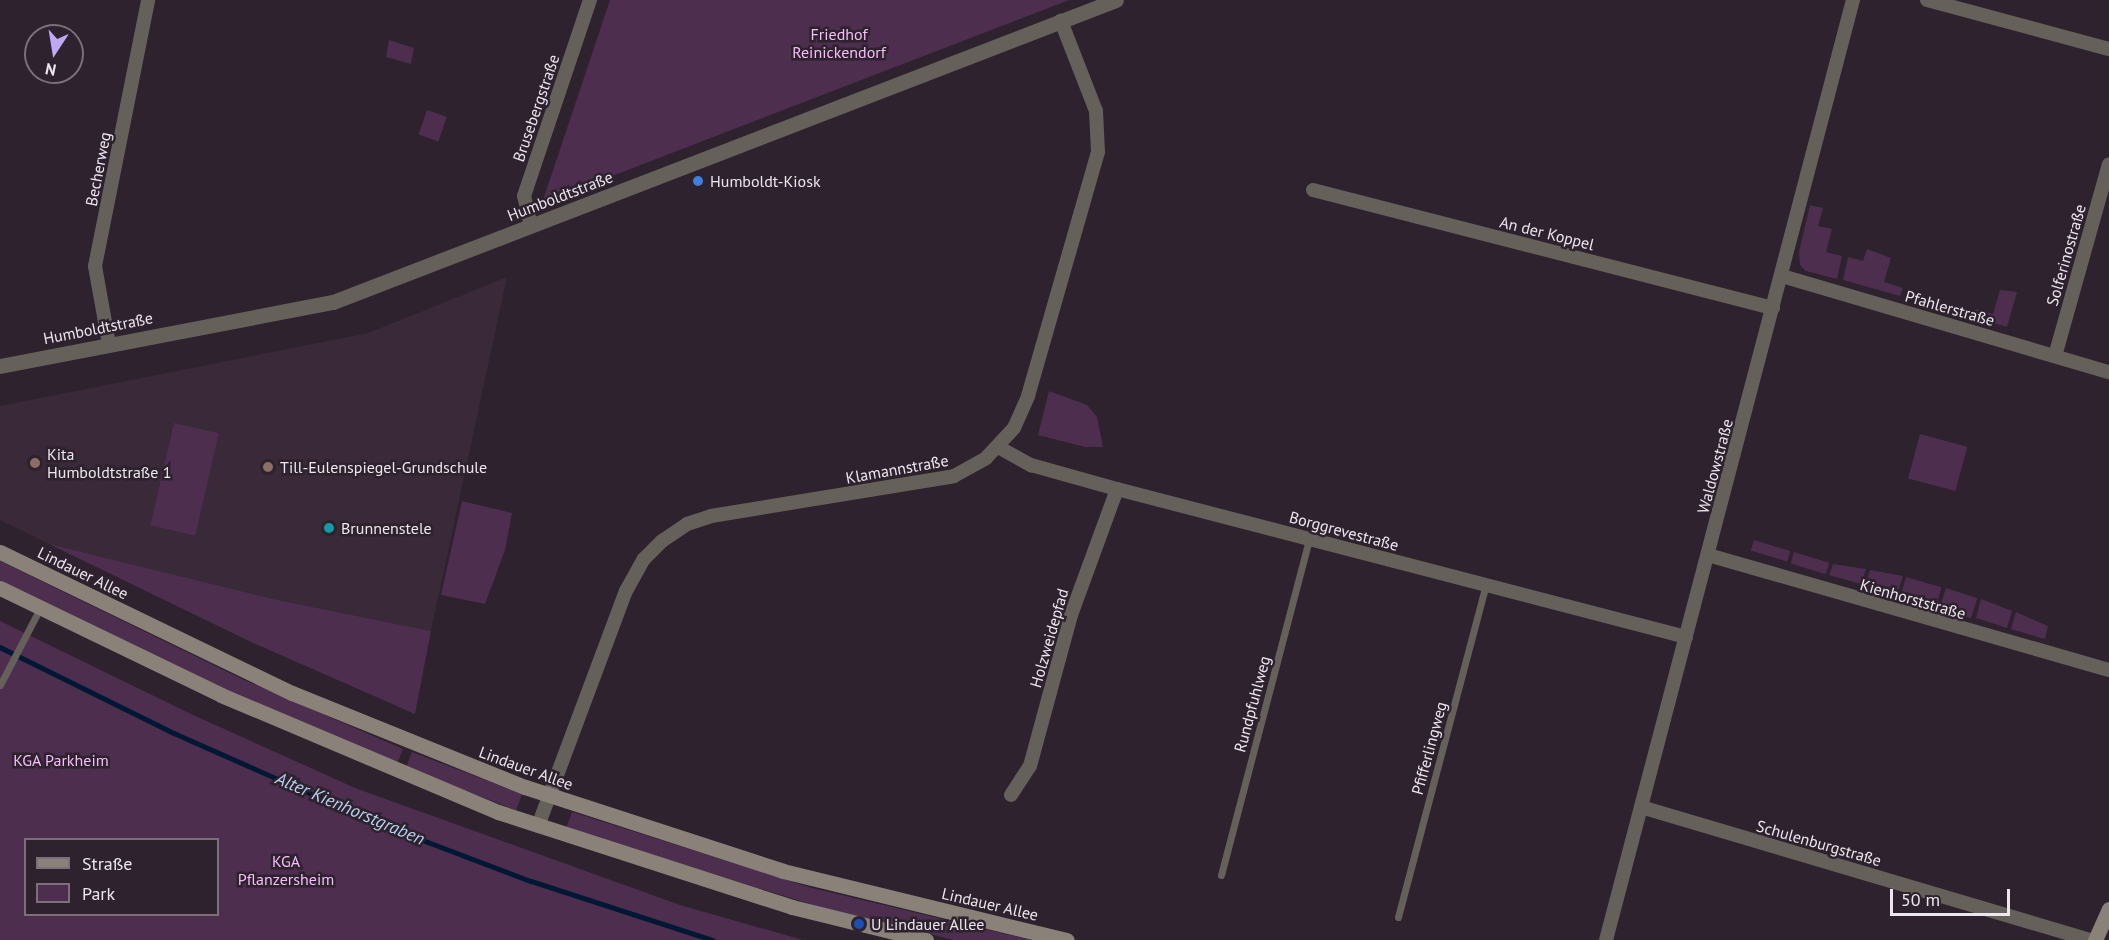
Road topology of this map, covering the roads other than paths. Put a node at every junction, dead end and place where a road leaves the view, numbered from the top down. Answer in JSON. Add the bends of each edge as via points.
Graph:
{"nodes":[{"id":1,"x":148,"y":0,"type":"edge"},
{"id":2,"x":590,"y":0,"type":"edge"},
{"id":3,"x":1116,"y":0,"type":"edge"},
{"id":4,"x":1853,"y":0,"type":"edge"},
{"id":5,"x":1927,"y":0,"type":"edge"},
{"id":6,"x":1061,"y":21,"type":"junction"},
{"id":7,"x":2109,"y":49,"type":"edge"},
{"id":8,"x":2109,"y":164,"type":"edge"},
{"id":9,"x":1313,"y":190,"type":"dead end"},
{"id":10,"x":2103,"y":208,"type":"edge"},
{"id":11,"x":531,"y":226,"type":"junction"},
{"id":12,"x":1782,"y":276,"type":"junction"},
{"id":13,"x":1773,"y":308,"type":"junction"},
{"id":14,"x":109,"y":344,"type":"junction"},
{"id":15,"x":2055,"y":356,"type":"junction"},
{"id":16,"x":0,"y":366,"type":"edge"},
{"id":17,"x":2109,"y":372,"type":"edge"},
{"id":18,"x":999,"y":447,"type":"junction"},
{"id":19,"x":1117,"y":489,"type":"junction"},
{"id":20,"x":1309,"y":539,"type":"junction"},
{"id":21,"x":0,"y":552,"type":"edge"},
{"id":22,"x":1708,"y":555,"type":"junction"},
{"id":23,"x":1486,"y":585,"type":"junction"},
{"id":24,"x":0,"y":588,"type":"edge"},
{"id":25,"x":40,"y":608,"type":"junction"},
{"id":26,"x":1686,"y":637,"type":"junction"},
{"id":27,"x":2109,"y":670,"type":"edge"},
{"id":28,"x":0,"y":685,"type":"edge"},
{"id":29,"x":1011,"y":795,"type":"dead end"},
{"id":30,"x":549,"y":796,"type":"junction"},
{"id":31,"x":1641,"y":807,"type":"junction"},
{"id":32,"x":538,"y":826,"type":"junction"},
{"id":33,"x":1221,"y":875,"type":"dead end"},
{"id":34,"x":2109,"y":909,"type":"edge"},
{"id":35,"x":1398,"y":917,"type":"dead end"},
{"id":36,"x":926,"y":940,"type":"edge"},
{"id":37,"x":1067,"y":940,"type":"edge"},
{"id":38,"x":1606,"y":940,"type":"edge"},
{"id":39,"x":2093,"y":940,"type":"edge"}],
"edges":[{"from":1,"to":14,"type":"street","name":"Becherweg","via":[[95,266]]},
{"from":2,"to":11,"type":"street","name":"Brusebergstraße","via":[[524,196]]},
{"from":3,"to":6,"type":"street","name":"Humboldtstraße"},
{"from":4,"to":12,"type":"street","name":"Waldowstraße"},
{"from":5,"to":7,"type":"street"},
{"from":6,"to":11,"type":"street","name":"Humboldtstraße"},
{"from":6,"to":18,"type":"street","name":"Klamannstraße","via":[[1096,111],[1098,152],[1025,405]]},
{"from":8,"to":10,"type":"street","name":"Solferinostraße"},
{"from":9,"to":13,"type":"street","name":"An der Koppel"},
{"from":10,"to":15,"type":"street","name":"Solferinostraße"},
{"from":11,"to":14,"type":"street","name":"Humboldtstraße","via":[[333,302]]},
{"from":12,"to":13,"type":"street","name":"Waldowstraße"},
{"from":12,"to":15,"type":"street","name":"Pfahlerstraße"},
{"from":13,"to":22,"type":"street","name":"Waldowstraße"},
{"from":14,"to":16,"type":"street","name":"Humboldtstraße"},
{"from":15,"to":17,"type":"street","name":"Pfahlerstraße"},
{"from":18,"to":19,"type":"street","name":"Borggrevestraße","via":[[1031,465]]},
{"from":18,"to":30,"type":"street","name":"Klamannstraße","via":[[954,476],[711,516],[687,524],[662,541],[644,559],[626,591]]},
{"from":19,"to":20,"type":"street","name":"Borggrevestraße"},
{"from":19,"to":29,"type":"street","name":"Holzweidepfad","via":[[1069,621],[1030,766]]},
{"from":20,"to":23,"type":"street","name":"Borggrevestraße"},
{"from":20,"to":33,"type":"lane","name":"Rundpfuhlweg"},
{"from":21,"to":30,"type":"main road","name":"Lindauer Allee","via":[[292,693]]},
{"from":22,"to":26,"type":"street","name":"Waldowstraße"},
{"from":22,"to":27,"type":"street","name":"Kienhorststraße"},
{"from":23,"to":26,"type":"street","name":"Borggrevestraße"},
{"from":23,"to":35,"type":"lane","name":"Pfifferlingweg"},
{"from":24,"to":25,"type":"main road"},
{"from":25,"to":28,"type":"lane"},
{"from":25,"to":32,"type":"main road","via":[[310,735]]},
{"from":26,"to":31,"type":"street","name":"Waldowstraße"},
{"from":30,"to":32,"type":"street","name":"Klamannstraße"},
{"from":30,"to":37,"type":"main road","name":"Lindauer Allee","via":[[783,871]]},
{"from":31,"to":38,"type":"street","name":"Waldowstraße"},
{"from":31,"to":39,"type":"street","name":"Schulenburgstraße"},
{"from":32,"to":36,"type":"main road","via":[[792,907]]},
{"from":34,"to":39,"type":"main road"}]}
